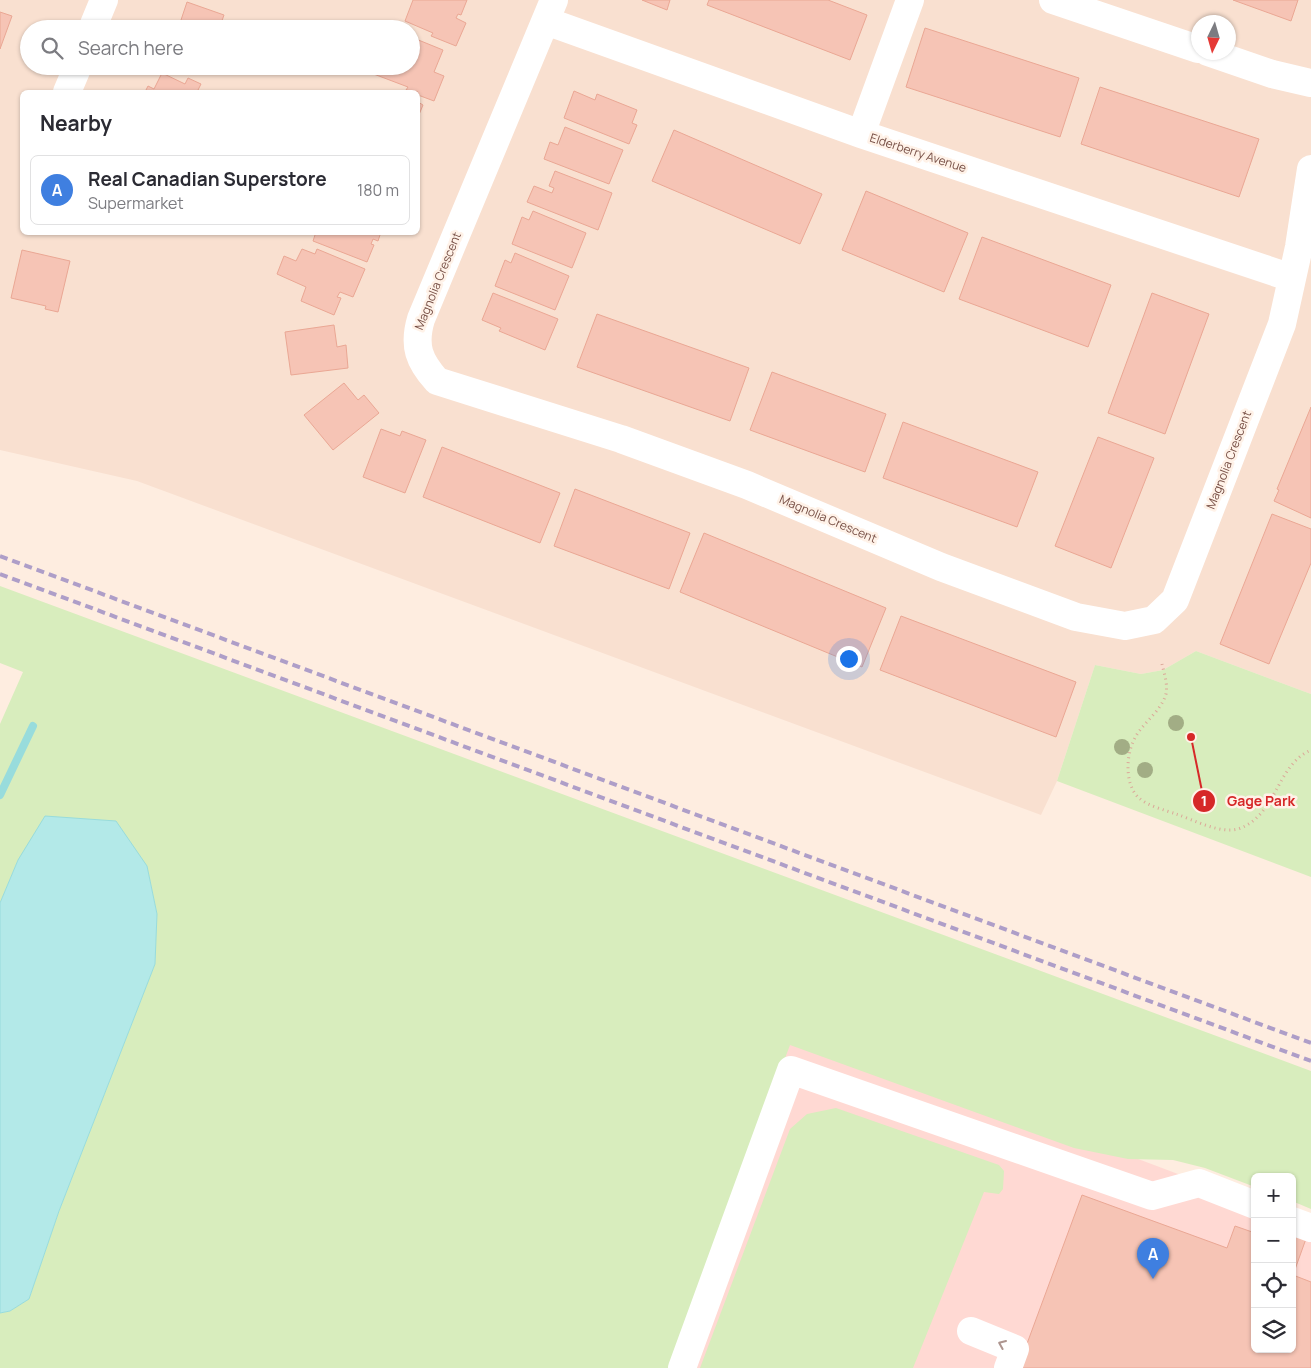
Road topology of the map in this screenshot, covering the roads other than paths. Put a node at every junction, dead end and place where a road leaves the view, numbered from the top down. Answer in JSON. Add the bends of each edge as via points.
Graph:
{"nodes":[{"id":1,"x":104,"y":0,"type":"edge"},
{"id":2,"x":910,"y":0,"type":"edge"},
{"id":3,"x":1052,"y":0,"type":"edge"},
{"id":4,"x":550,"y":10,"type":"edge"},
{"id":5,"x":96,"y":20,"type":"edge"},
{"id":6,"x":1191,"y":47,"type":"edge"},
{"id":7,"x":1231,"y":60,"type":"edge"},
{"id":8,"x":74,"y":75,"type":"edge"},
{"id":9,"x":1311,"y":83,"type":"edge"},
{"id":10,"x":68,"y":90,"type":"edge"},
{"id":11,"x":861,"y":134,"type":"junction"},
{"id":12,"x":1311,"y":169,"type":"edge"},
{"id":13,"x":1292,"y":278,"type":"junction"},
{"id":14,"x":1251,"y":1204,"type":"edge"},
{"id":15,"x":1296,"y":1222,"type":"edge"},
{"id":16,"x":1311,"y":1228,"type":"edge"},
{"id":17,"x":971,"y":1331,"type":"dead end"},
{"id":18,"x":682,"y":1368,"type":"edge"},
{"id":19,"x":1008,"y":1368,"type":"edge"}],
"edges":[{"from":1,"to":5,"type":"street"},
{"from":2,"to":11,"type":"street"},
{"from":3,"to":6,"type":"street"},
{"from":4,"to":11,"type":"street","name":"Elderberry Avenue"},
{"from":4,"to":13,"type":"street","name":"Magnolia Crescent","via":[[421,319],[416,334],[424,367],[437,381],[621,439],[747,485],[941,567],[1076,617],[1126,626],[1154,620],[1175,600],[1282,324]]},
{"from":7,"to":9,"type":"street"},
{"from":8,"to":10,"type":"street"},
{"from":11,"to":13,"type":"street","name":"Elderberry Avenue"},
{"from":12,"to":13,"type":"street","name":"Magnolia Crescent"},
{"from":14,"to":18,"type":"street","via":[[1199,1183],[1152,1196],[791,1070]]},
{"from":15,"to":16,"type":"street"},
{"from":19,"to":17,"type":"street","one_way":true,"via":[[1015,1349]]}]}
